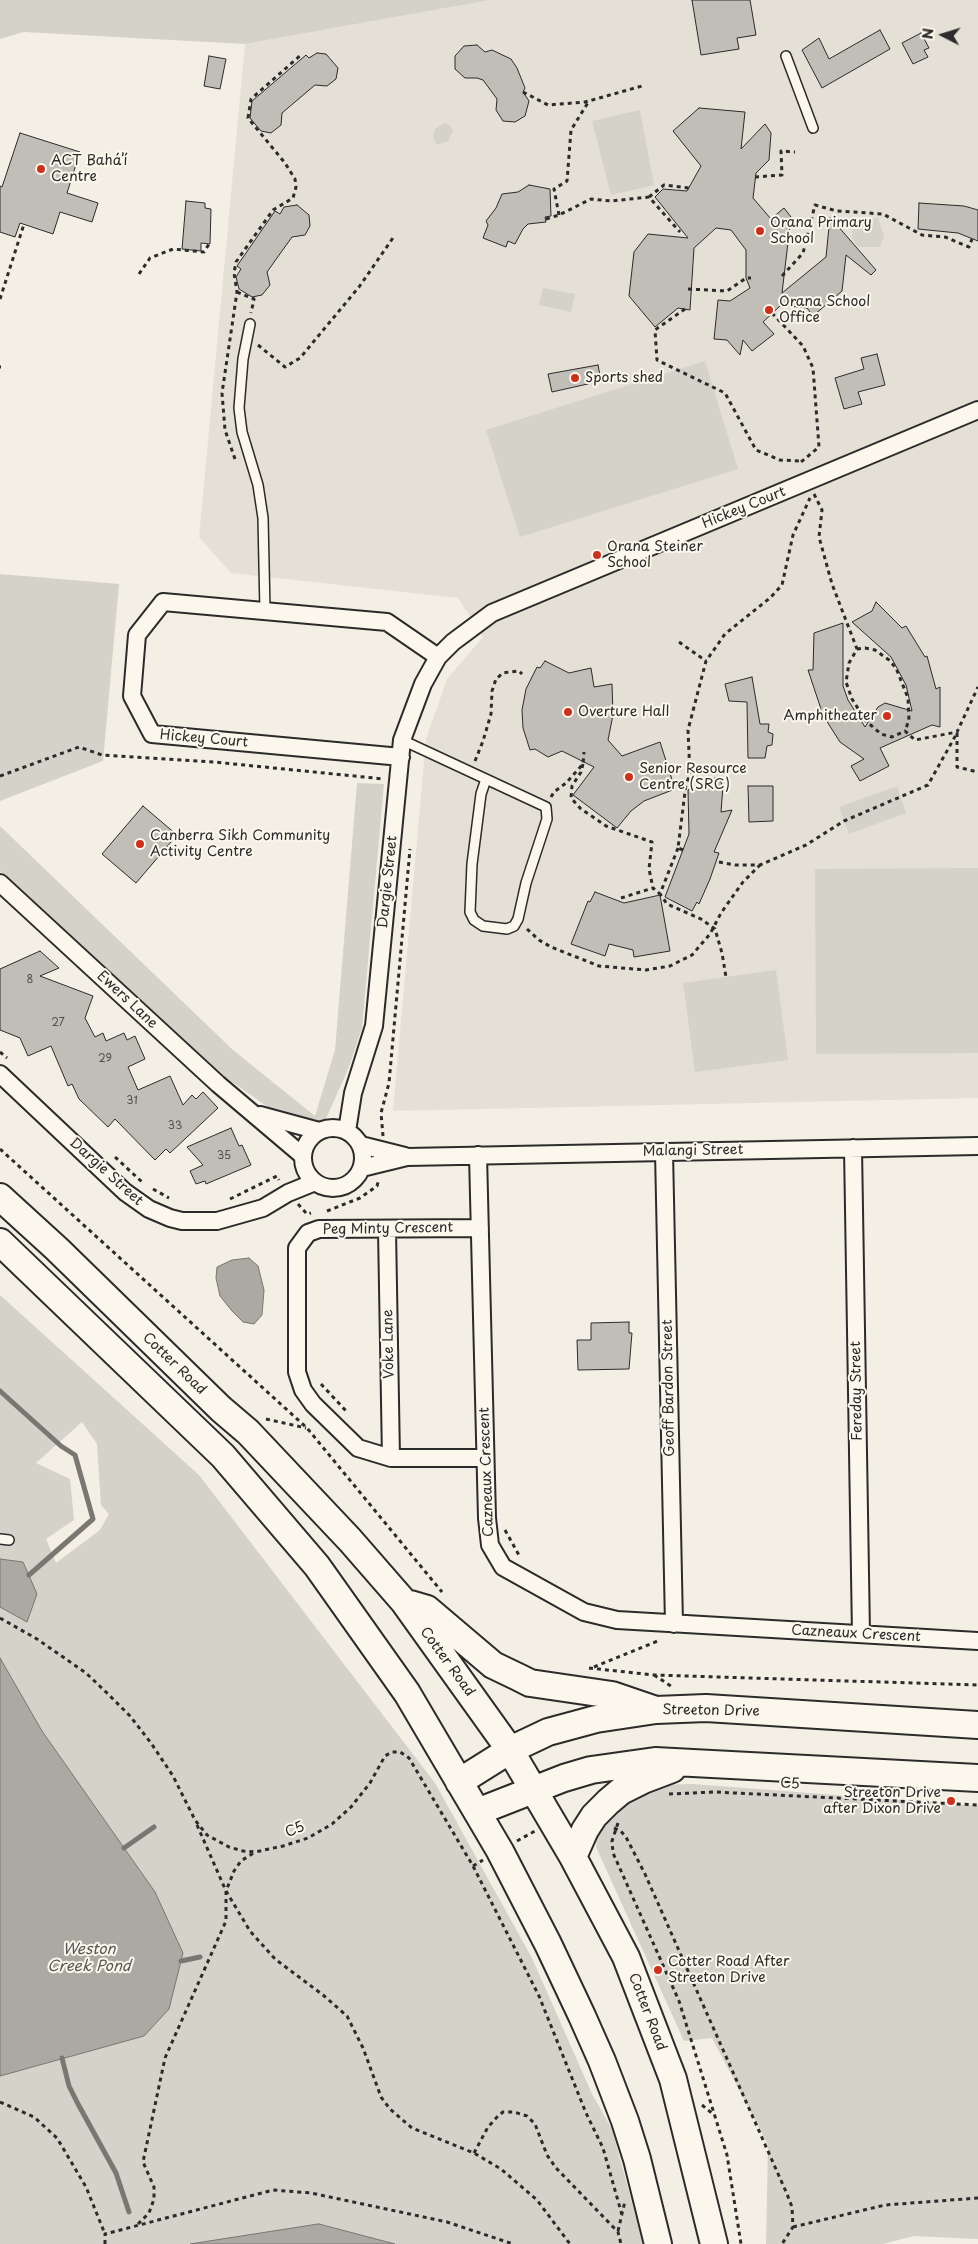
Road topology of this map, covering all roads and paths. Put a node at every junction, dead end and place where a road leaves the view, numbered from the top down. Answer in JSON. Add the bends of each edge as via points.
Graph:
{"nodes":[{"id":1,"x":302,"y":54,"type":"dead end"},
{"id":2,"x":786,"y":56,"type":"dead end"},
{"id":3,"x":642,"y":86,"type":"dead end"},
{"id":4,"x":523,"y":92,"type":"dead end"},
{"id":5,"x":589,"y":101,"type":"junction"},
{"id":6,"x":813,"y":128,"type":"dead end"},
{"id":7,"x":795,"y":152,"type":"dead end"},
{"id":8,"x":755,"y":177,"type":"dead end"},
{"id":9,"x":689,"y":188,"type":"dead end"},
{"id":10,"x":648,"y":197,"type":"junction"},
{"id":11,"x":559,"y":216,"type":"junction"},
{"id":12,"x":546,"y":219,"type":"dead end"},
{"id":13,"x":24,"y":224,"type":"dead end"},
{"id":14,"x":680,"y":232,"type":"dead end"},
{"id":15,"x":395,"y":235,"type":"dead end"},
{"id":16,"x":972,"y":239,"type":"dead end"},
{"id":17,"x":208,"y":244,"type":"dead end"},
{"id":18,"x":139,"y":274,"type":"dead end"},
{"id":19,"x":782,"y":276,"type":"dead end"},
{"id":20,"x":751,"y":278,"type":"dead end"},
{"id":21,"x":688,"y":289,"type":"dead end"},
{"id":22,"x":237,"y":292,"type":"junction"},
{"id":23,"x":0,"y":299,"type":"edge"},
{"id":24,"x":686,"y":309,"type":"dead end"},
{"id":25,"x":772,"y":313,"type":"dead end"},
{"id":26,"x":232,"y":316,"type":"dead end"},
{"id":27,"x":250,"y":324,"type":"junction"},
{"id":28,"x":978,"y":410,"type":"edge"},
{"id":29,"x":801,"y":461,"type":"junction"},
{"id":30,"x":803,"y":467,"type":"dead end"},
{"id":31,"x":265,"y":611,"type":"junction"},
{"id":32,"x":679,"y":642,"type":"dead end"},
{"id":33,"x":857,"y":649,"type":"junction"},
{"id":34,"x":438,"y":657,"type":"junction"},
{"id":35,"x":706,"y":661,"type":"junction"},
{"id":36,"x":522,"y":674,"type":"dead end"},
{"id":37,"x":978,"y":687,"type":"edge"},
{"id":38,"x":905,"y":731,"type":"junction"},
{"id":39,"x":957,"y":732,"type":"junction"},
{"id":40,"x":402,"y":749,"type":"junction"},
{"id":41,"x":584,"y":752,"type":"dead end"},
{"id":42,"x":583,"y":764,"type":"junction"},
{"id":43,"x":470,"y":772,"type":"junction"},
{"id":44,"x":978,"y":772,"type":"edge"},
{"id":45,"x":0,"y":776,"type":"edge"},
{"id":46,"x":486,"y":779,"type":"junction"},
{"id":47,"x":398,"y":780,"type":"junction"},
{"id":48,"x":686,"y":784,"type":"junction"},
{"id":49,"x":674,"y":785,"type":"dead end"},
{"id":50,"x":546,"y":807,"type":"junction"},
{"id":51,"x":410,"y":847,"type":"dead end"},
{"id":52,"x":678,"y":848,"type":"junction"},
{"id":53,"x":683,"y":850,"type":"dead end"},
{"id":54,"x":719,"y":862,"type":"dead end"},
{"id":55,"x":760,"y":865,"type":"junction"},
{"id":56,"x":0,"y":883,"type":"edge"},
{"id":57,"x":653,"y":888,"type":"junction"},
{"id":58,"x":660,"y":894,"type":"junction"},
{"id":59,"x":620,"y":898,"type":"dead end"},
{"id":60,"x":518,"y":919,"type":"junction"},
{"id":61,"x":713,"y":927,"type":"junction"},
{"id":62,"x":726,"y":977,"type":"dead end"},
{"id":63,"x":0,"y":1052,"type":"edge"},
{"id":64,"x":7,"y":1059,"type":"dead end"},
{"id":65,"x":0,"y":1074,"type":"edge"},
{"id":66,"x":255,"y":1114,"type":"junction"},
{"id":67,"x":333,"y":1130,"type":"junction"},
{"id":68,"x":361,"y":1145,"type":"junction"},
{"id":69,"x":978,"y":1146,"type":"edge"},
{"id":70,"x":853,"y":1148,"type":"junction"},
{"id":71,"x":0,"y":1149,"type":"edge"},
{"id":72,"x":664,"y":1152,"type":"junction"},
{"id":73,"x":110,"y":1153,"type":"dead end"},
{"id":74,"x":478,"y":1155,"type":"junction"},
{"id":75,"x":382,"y":1157,"type":"junction"},
{"id":76,"x":303,"y":1160,"type":"junction"},
{"id":77,"x":362,"y":1168,"type":"junction"},
{"id":78,"x":315,"y":1182,"type":"junction"},
{"id":79,"x":288,"y":1193,"type":"junction"},
{"id":80,"x":0,"y":1197,"type":"edge"},
{"id":81,"x":171,"y":1199,"type":"dead end"},
{"id":82,"x":226,"y":1201,"type":"dead end"},
{"id":83,"x":312,"y":1213,"type":"junction"},
{"id":84,"x":480,"y":1228,"type":"junction"},
{"id":85,"x":387,"y":1230,"type":"junction"},
{"id":86,"x":312,"y":1232,"type":"junction"},
{"id":87,"x":0,"y":1242,"type":"edge"},
{"id":88,"x":315,"y":1378,"type":"dead end"},
{"id":89,"x":349,"y":1414,"type":"dead end"},
{"id":90,"x":307,"y":1428,"type":"dead end"},
{"id":91,"x":391,"y":1458,"type":"junction"},
{"id":92,"x":485,"y":1458,"type":"junction"},
{"id":93,"x":505,"y":1529,"type":"dead end"},
{"id":94,"x":528,"y":1562,"type":"dead end"},
{"id":95,"x":404,"y":1602,"type":"junction"},
{"id":96,"x":0,"y":1618,"type":"edge"},
{"id":97,"x":674,"y":1624,"type":"junction"},
{"id":98,"x":861,"y":1634,"type":"junction"},
{"id":99,"x":660,"y":1639,"type":"dead end"},
{"id":100,"x":978,"y":1641,"type":"edge"},
{"id":101,"x":592,"y":1668,"type":"dead end"},
{"id":102,"x":656,"y":1710,"type":"junction"},
{"id":103,"x":978,"y":1725,"type":"edge"},
{"id":104,"x":510,"y":1750,"type":"junction"},
{"id":105,"x":684,"y":1764,"type":"junction"},
{"id":106,"x":978,"y":1778,"type":"edge"},
{"id":107,"x":460,"y":1782,"type":"junction"},
{"id":108,"x":532,"y":1790,"type":"junction"},
{"id":109,"x":660,"y":1795,"type":"dead end"},
{"id":110,"x":978,"y":1805,"type":"edge"},
{"id":111,"x":477,"y":1812,"type":"junction"},
{"id":112,"x":623,"y":1816,"type":"dead end"},
{"id":113,"x":195,"y":1820,"type":"junction"},
{"id":114,"x":553,"y":1824,"type":"junction"},
{"id":115,"x":615,"y":1829,"type":"junction"},
{"id":116,"x":500,"y":1851,"type":"junction"},
{"id":117,"x":255,"y":1852,"type":"junction"},
{"id":118,"x":573,"y":1857,"type":"junction"},
{"id":119,"x":473,"y":1866,"type":"junction"},
{"id":120,"x":226,"y":1891,"type":"junction"},
{"id":121,"x":0,"y":2102,"type":"edge"},
{"id":122,"x":474,"y":2153,"type":"junction"},
{"id":123,"x":978,"y":2198,"type":"edge"},
{"id":124,"x":137,"y":2226,"type":"junction"},
{"id":125,"x":793,"y":2226,"type":"junction"},
{"id":126,"x":618,"y":2232,"type":"junction"},
{"id":127,"x":105,"y":2234,"type":"junction"},
{"id":128,"x":105,"y":2244,"type":"edge"},
{"id":129,"x":513,"y":2244,"type":"edge"},
{"id":130,"x":570,"y":2244,"type":"edge"},
{"id":131,"x":621,"y":2244,"type":"edge"},
{"id":132,"x":658,"y":2244,"type":"edge"},
{"id":133,"x":714,"y":2244,"type":"edge"},
{"id":134,"x":741,"y":2244,"type":"edge"},
{"id":135,"x":782,"y":2244,"type":"edge"}],
"edges":[{"from":1,"to":22,"type":"path","via":[[251,99],[248,118],[285,163],[296,187],[293,198],[273,210],[236,262]]},
{"from":2,"to":6,"type":"lane"},
{"from":3,"to":5,"type":"path"},
{"from":4,"to":5,"type":"path","via":[[548,105]]},
{"from":5,"to":11,"type":"path","via":[[572,130],[567,181],[554,189]]},
{"from":7,"to":8,"type":"path","via":[[780,151],[782,175]]},
{"from":9,"to":10,"type":"path","via":[[664,185]]},
{"from":10,"to":11,"type":"path","via":[[612,201],[591,199]]},
{"from":10,"to":14,"type":"path"},
{"from":11,"to":12,"type":"path"},
{"from":13,"to":23,"type":"path"},
{"from":15,"to":27,"type":"path","via":[[359,287],[300,358],[285,367],[257,343]]},
{"from":16,"to":19,"type":"path","via":[[969,247],[945,237],[922,235],[883,214],[836,211],[815,205],[803,253]]},
{"from":17,"to":18,"type":"path","via":[[204,252],[173,249],[150,258]]},
{"from":20,"to":21,"type":"path","via":[[727,291]]},
{"from":22,"to":26,"type":"path"},
{"from":22,"to":27,"type":"path","via":[[254,299]]},
{"from":24,"to":29,"type":"path","via":[[656,330],[656,360],[726,393],[756,450],[780,460]]},
{"from":25,"to":29,"type":"path","via":[[803,346],[813,368],[819,447]]},
{"from":27,"to":31,"type":"lane","via":[[239,408],[263,518]]},
{"from":28,"to":34,"type":"street","name":"Hickey Court","via":[[492,613]]},
{"from":29,"to":30,"type":"path"},
{"from":31,"to":34,"type":"street","name":"Hickey Court","via":[[387,622]]},
{"from":31,"to":40,"type":"street","name":"Hickey Court","via":[[163,602],[137,635],[132,688],[132,696],[152,734]]},
{"from":32,"to":35,"type":"path"},
{"from":33,"to":35,"type":"path","via":[[832,584],[819,537],[822,510],[813,492],[793,535],[782,585],[725,634]]},
{"from":33,"to":38,"type":"path","via":[[875,650],[896,668],[908,698],[909,720]]},
{"from":33,"to":38,"type":"path","via":[[849,663],[846,682],[860,713],[886,736]]},
{"from":34,"to":40,"type":"street","name":"Hickey Court","via":[[420,691]]},
{"from":35,"to":48,"type":"path","via":[[688,730],[691,766]]},
{"from":36,"to":43,"type":"path","via":[[519,671],[503,673],[496,679],[491,714]]},
{"from":37,"to":39,"type":"path"},
{"from":38,"to":39,"type":"path","via":[[914,740]]},
{"from":39,"to":44,"type":"path","via":[[957,768]]},
{"from":39,"to":55,"type":"path","via":[[928,784],[844,821],[806,845]]},
{"from":40,"to":43,"type":"lane"},
{"from":40,"to":47,"type":"street","name":"Dargie Street"},
{"from":41,"to":42,"type":"path"},
{"from":42,"to":50,"type":"path","via":[[554,792]]},
{"from":42,"to":57,"type":"path","via":[[572,786],[571,798],[592,818],[652,842],[649,868]]},
{"from":43,"to":46,"type":"lane"},
{"from":45,"to":47,"type":"path","via":[[79,747],[102,754]]},
{"from":46,"to":50,"type":"lane"},
{"from":46,"to":60,"type":"lane","via":[[472,872],[470,912],[474,920],[495,929],[514,926]]},
{"from":47,"to":67,"type":"street","name":"Dargie Street","via":[[374,1026],[353,1093]]},
{"from":48,"to":49,"type":"path"},
{"from":48,"to":52,"type":"path"},
{"from":50,"to":60,"type":"lane","via":[[546,819]]},
{"from":51,"to":75,"type":"path","via":[[389,1083],[381,1113]]},
{"from":52,"to":53,"type":"path"},
{"from":52,"to":58,"type":"path"},
{"from":54,"to":55,"type":"path"},
{"from":55,"to":61,"type":"path","via":[[743,882]]},
{"from":56,"to":66,"type":"street","name":"Ewers Lane","via":[[218,1084]]},
{"from":57,"to":58,"type":"path"},
{"from":57,"to":59,"type":"path"},
{"from":58,"to":61,"type":"path","via":[[667,904]]},
{"from":60,"to":61,"type":"path","via":[[539,940],[551,946],[599,966],[633,970],[670,966],[683,961],[692,955]]},
{"from":61,"to":62,"type":"path"},
{"from":63,"to":64,"type":"path"},
{"from":65,"to":79,"type":"street","name":"Dargie Street","via":[[125,1192],[149,1209],[170,1218],[216,1221],[263,1208]]},
{"from":66,"to":67,"type":"street","name":"Ewers Lane"},
{"from":66,"to":76,"type":"street","name":"Ewers Lane"},
{"from":67,"to":68,"type":"street","via":[[356,1137]]},
{"from":67,"to":76,"type":"street","via":[[308,1142]]},
{"from":68,"to":75,"type":"street","name":"Malangi Street"},
{"from":68,"to":77,"type":"street"},
{"from":69,"to":70,"type":"street","name":"Malangi Street"},
{"from":70,"to":72,"type":"street","name":"Malangi Street"},
{"from":70,"to":98,"type":"street","name":"Fereday Street"},
{"from":71,"to":90,"type":"path"},
{"from":72,"to":74,"type":"street","name":"Malangi Street"},
{"from":72,"to":97,"type":"street","name":"Geoff Bardon Street"},
{"from":73,"to":81,"type":"path","via":[[147,1186]]},
{"from":74,"to":75,"type":"street","name":"Malangi Street"},
{"from":74,"to":84,"type":"street","name":"Cazneaux Crescent"},
{"from":75,"to":77,"type":"street","name":"Malangi Street"},
{"from":75,"to":83,"type":"path","via":[[381,1176],[376,1186],[360,1198],[328,1211]]},
{"from":76,"to":78,"type":"street","via":[[306,1172]]},
{"from":76,"to":79,"type":"street","name":"Dargie Street"},
{"from":77,"to":78,"type":"street","via":[[350,1183],[342,1187],[324,1187]]},
{"from":78,"to":79,"type":"street","name":"Dargie Street"},
{"from":79,"to":82,"type":"path","via":[[276,1176]]},
{"from":79,"to":83,"type":"path","via":[[308,1214]]},
{"from":80,"to":95,"type":"main road","name":"Cotter Road","via":[[248,1432]]},
{"from":83,"to":86,"type":"path"},
{"from":84,"to":85,"type":"street","name":"Peg Minty Crescent"},
{"from":84,"to":92,"type":"street","name":"Cazneaux Crescent"},
{"from":85,"to":86,"type":"street","name":"Peg Minty Crescent","via":[[319,1229]]},
{"from":85,"to":91,"type":"street","name":"Voke Lane"},
{"from":86,"to":91,"type":"street","name":"Peg Minty Crescent","via":[[297,1248],[299,1381],[313,1404],[358,1448]]},
{"from":87,"to":107,"type":"main road","via":[[223,1456],[317,1566],[407,1693]]},
{"from":88,"to":89,"type":"path"},
{"from":91,"to":92,"type":"street","name":"Peg Minty Crescent"},
{"from":92,"to":97,"type":"street","name":"Cazneaux Crescent","via":[[490,1545],[503,1567],[584,1612],[617,1620]]},
{"from":93,"to":94,"type":"path","via":[[520,1557]]},
{"from":95,"to":102,"type":"main road","via":[[427,1609],[493,1665],[530,1683],[612,1695]]},
{"from":95,"to":104,"type":"main road","name":"Cotter Road"},
{"from":96,"to":113,"type":"path","name":"C5","via":[[86,1673],[130,1716],[173,1776]]},
{"from":97,"to":98,"type":"street","name":"Cazneaux Crescent"},
{"from":98,"to":100,"type":"street","name":"Cazneaux Crescent"},
{"from":99,"to":101,"type":"path"},
{"from":102,"to":103,"type":"main road","name":"Streeton Drive","via":[[706,1708]]},
{"from":102,"to":104,"type":"main road","name":"Streeton Drive","via":[[560,1728]]},
{"from":104,"to":107,"type":"main road","name":"Streeton Drive"},
{"from":104,"to":108,"type":"main road","name":"Cotter Road"},
{"from":105,"to":106,"type":"main road"},
{"from":105,"to":108,"type":"main road","via":[[655,1761],[591,1770]]},
{"from":105,"to":118,"type":"main road","via":[[621,1791],[594,1816]]},
{"from":107,"to":111,"type":"main road"},
{"from":108,"to":111,"type":"main road"},
{"from":108,"to":114,"type":"main road","name":"Cotter Road"},
{"from":109,"to":110,"type":"path","name":"C5","via":[[715,1792]]},
{"from":111,"to":116,"type":"main road"},
{"from":112,"to":115,"type":"path"},
{"from":113,"to":117,"type":"path","name":"C5","via":[[221,1844]]},
{"from":113,"to":120,"type":"path"},
{"from":114,"to":116,"type":"path"},
{"from":114,"to":118,"type":"main road","name":"Cotter Road"},
{"from":115,"to":125,"type":"path","via":[[627,1839],[646,1874],[787,2194],[792,2207]]},
{"from":115,"to":134,"type":"path","via":[[612,1841],[615,1859],[679,2001],[708,2090],[727,2155]]},
{"from":116,"to":119,"type":"path"},
{"from":116,"to":132,"type":"main road","via":[[548,1944],[602,2061],[637,2159]]},
{"from":117,"to":119,"type":"path","name":"C5","via":[[308,1838],[332,1824],[370,1783],[385,1756],[400,1752],[410,1758]]},
{"from":117,"to":120,"type":"path","via":[[240,1861]]},
{"from":118,"to":133,"type":"main road","name":"Cotter Road","via":[[626,1957],[673,2079]]},
{"from":119,"to":126,"type":"path","name":"C5","via":[[539,1996],[603,2148],[622,2215]]},
{"from":120,"to":122,"type":"path","via":[[250,1931],[275,1959],[347,2016],[381,2097],[390,2109],[412,2128]]},
{"from":120,"to":124,"type":"path","via":[[226,1921],[166,2058],[143,2162],[154,2187],[154,2199],[149,2212]]},
{"from":121,"to":127,"type":"path","via":[[34,2117],[56,2138],[86,2187]]},
{"from":122,"to":126,"type":"path","via":[[493,2119],[508,2112],[523,2114],[535,2124],[547,2155],[556,2168]]},
{"from":122,"to":130,"type":"path","via":[[501,2169],[537,2200]]},
{"from":123,"to":125,"type":"path","via":[[885,2206]]},
{"from":124,"to":127,"type":"path"},
{"from":124,"to":129,"type":"path","via":[[273,2190],[311,2193],[447,2222]]},
{"from":125,"to":135,"type":"path"},
{"from":126,"to":131,"type":"path"},
{"from":127,"to":128,"type":"path"}]}
